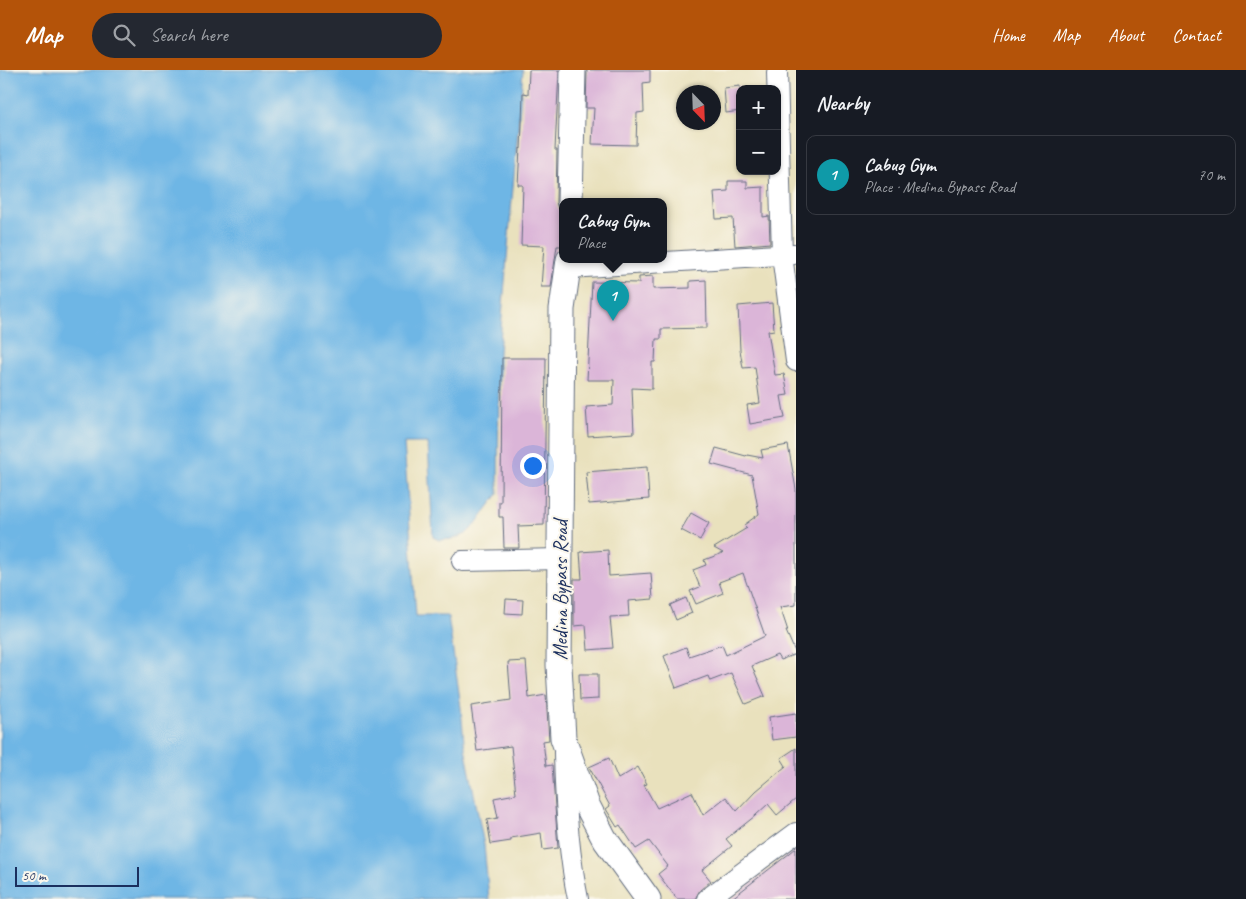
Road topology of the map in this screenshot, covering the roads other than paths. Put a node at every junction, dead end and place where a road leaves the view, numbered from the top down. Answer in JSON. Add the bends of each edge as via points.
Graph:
{"nodes":[{"id":1,"x":573,"y":70,"type":"edge"},
{"id":2,"x":777,"y":72,"type":"dead end"},
{"id":3,"x":570,"y":198,"type":"edge"},
{"id":4,"x":789,"y":254,"type":"edge"},
{"id":5,"x":667,"y":260,"type":"edge"},
{"id":6,"x":591,"y":263,"type":"edge"},
{"id":7,"x":569,"y":264,"type":"edge"},
{"id":8,"x":796,"y":361,"type":"edge"},
{"id":9,"x":560,"y":559,"type":"junction"},
{"id":10,"x":462,"y":561,"type":"dead end"},
{"id":11,"x":563,"y":738,"type":"junction"},
{"id":12,"x":796,"y":833,"type":"edge"},
{"id":13,"x":578,"y":899,"type":"edge"},
{"id":14,"x":648,"y":899,"type":"edge"},
{"id":15,"x":707,"y":899,"type":"edge"}],
"edges":[{"from":1,"to":3,"type":"main road"},
{"from":2,"to":4,"type":"street"},
{"from":4,"to":5,"type":"street"},
{"from":4,"to":8,"type":"street"},
{"from":6,"to":7,"type":"street"},
{"from":7,"to":9,"type":"main road","name":"Medina Bypass Road","via":[[562,309]]},
{"from":9,"to":10,"type":"street"},
{"from":9,"to":11,"type":"main road","name":"Medina Bypass Road","via":[[559,665]]},
{"from":11,"to":13,"type":"street","via":[[568,825]]},
{"from":11,"to":14,"type":"main road","name":"Medina Bypass Road","via":[[587,806],[604,838]]},
{"from":12,"to":15,"type":"street"}]}
